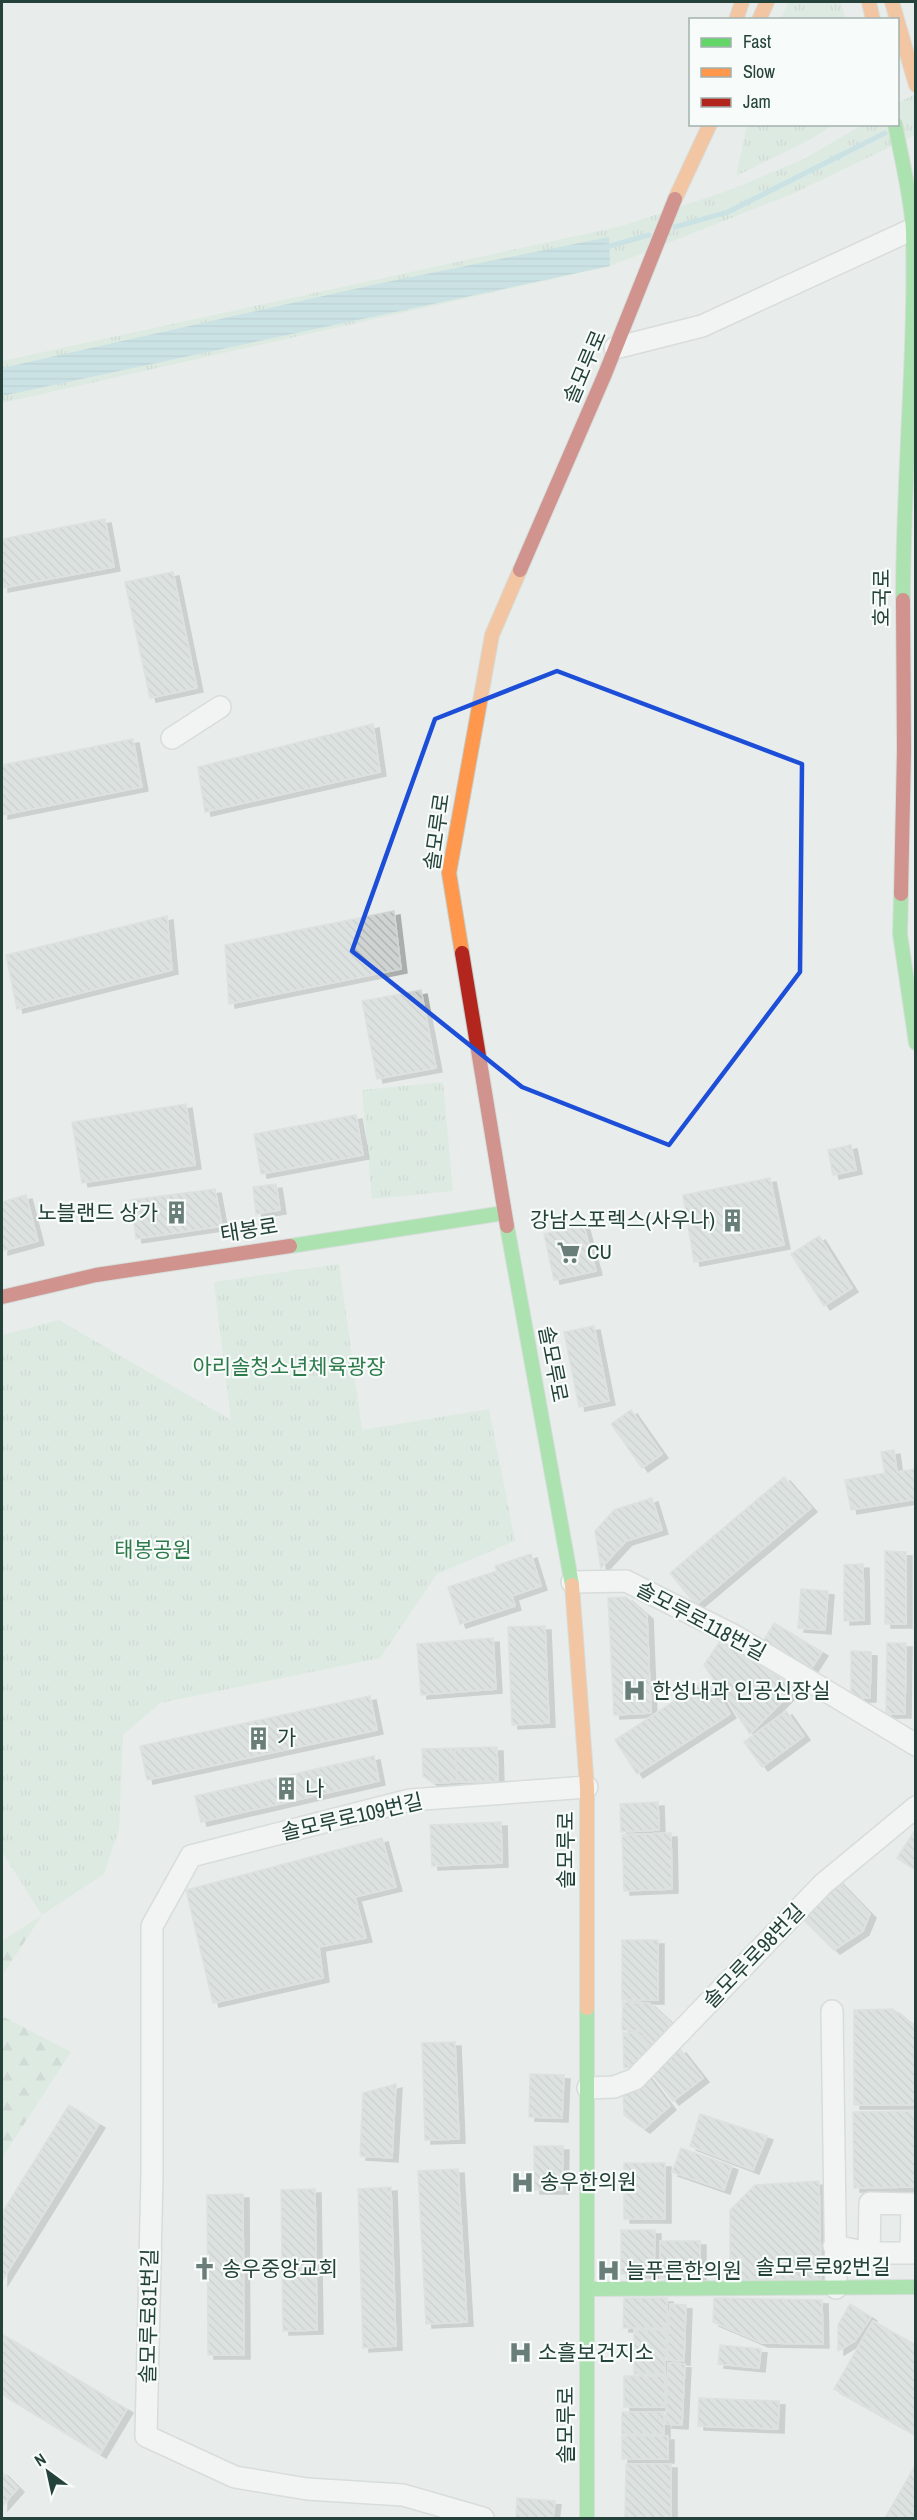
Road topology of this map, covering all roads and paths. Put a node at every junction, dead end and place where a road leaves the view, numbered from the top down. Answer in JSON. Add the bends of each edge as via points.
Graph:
{"nodes":[{"id":1,"x":742,"y":2,"type":"edge"},
{"id":2,"x":767,"y":2,"type":"edge"},
{"id":3,"x":869,"y":2,"type":"edge"},
{"id":4,"x":892,"y":2,"type":"edge"},
{"id":5,"x":737,"y":18,"type":"edge"},
{"id":6,"x":760,"y":18,"type":"edge"},
{"id":7,"x":873,"y":18,"type":"edge"},
{"id":8,"x":897,"y":18,"type":"edge"},
{"id":9,"x":899,"y":25,"type":"edge"},
{"id":10,"x":915,"y":86,"type":"edge"},
{"id":11,"x":709,"y":126,"type":"edge"},
{"id":12,"x":895,"y":126,"type":"edge"},
{"id":13,"x":913,"y":229,"type":"junction"},
{"id":14,"x":615,"y":348,"type":"junction"},
{"id":15,"x":220,"y":707,"type":"dead end"},
{"id":16,"x":172,"y":738,"type":"dead end"},
{"id":17,"x":915,"y":1043,"type":"edge"},
{"id":18,"x":504,"y":1213,"type":"junction"},
{"id":19,"x":2,"y":1297,"type":"edge"},
{"id":20,"x":572,"y":1582,"type":"junction"},
{"id":21,"x":915,"y":1745,"type":"edge"},
{"id":22,"x":587,"y":1787,"type":"junction"},
{"id":23,"x":915,"y":1807,"type":"edge"},
{"id":24,"x":191,"y":1856,"type":"joint"},
{"id":25,"x":832,"y":2011,"type":"dead end"},
{"id":26,"x":588,"y":2088,"type":"junction"},
{"id":27,"x":834,"y":2246,"type":"junction"},
{"id":28,"x":869,"y":2253,"type":"dead end"},
{"id":29,"x":915,"y":2287,"type":"edge"},
{"id":30,"x":836,"y":2288,"type":"junction"},
{"id":31,"x":587,"y":2289,"type":"junction"},
{"id":32,"x":483,"y":2518,"type":"edge"},
{"id":33,"x":587,"y":2518,"type":"edge"}],
"edges":[{"from":1,"to":5,"type":"main road"},
{"from":2,"to":6,"type":"main road"},
{"from":3,"to":7,"type":"main road"},
{"from":4,"to":8,"type":"main road"},
{"from":9,"to":10,"type":"main road"},
{"from":11,"to":14,"type":"main road","name":"솔모루로","via":[[680,186]]},
{"from":12,"to":13,"type":"main road","name":"호국로"},
{"from":13,"to":14,"type":"street","via":[[702,326]]},
{"from":13,"to":17,"type":"main road","name":"호국로","via":[[903,546],[900,934]]},
{"from":14,"to":18,"type":"main road","name":"솔모루로","via":[[492,635],[449,873]]},
{"from":15,"to":16,"type":"street"},
{"from":18,"to":19,"type":"main road","name":"태봉로","via":[[96,1275]]},
{"from":18,"to":20,"type":"main road","name":"솔모루로"},
{"from":20,"to":21,"type":"street","name":"솔모루로118번길","via":[[626,1581],[735,1636]]},
{"from":20,"to":22,"type":"main road","name":"솔모루로"},
{"from":22,"to":24,"type":"street","name":"솔모루로109번길","via":[[410,1800]]},
{"from":22,"to":26,"type":"main road","name":"솔모루로"},
{"from":23,"to":26,"type":"street","name":"솔모루로98번길","via":[[823,1884],[635,2079],[614,2087]]},
{"from":24,"to":32,"type":"street","name":"솔모루로81번길","via":[[152,1926],[146,2436],[235,2477],[308,2489],[403,2495]]},
{"from":25,"to":27,"type":"street"},
{"from":26,"to":31,"type":"main road","name":"솔모루로"},
{"from":27,"to":28,"type":"street"},
{"from":27,"to":30,"type":"street"},
{"from":29,"to":30,"type":"main road","name":"솔모루로92번길"},
{"from":30,"to":31,"type":"main road","name":"솔모루로92번길"},
{"from":31,"to":33,"type":"main road","name":"솔모루로"}]}
